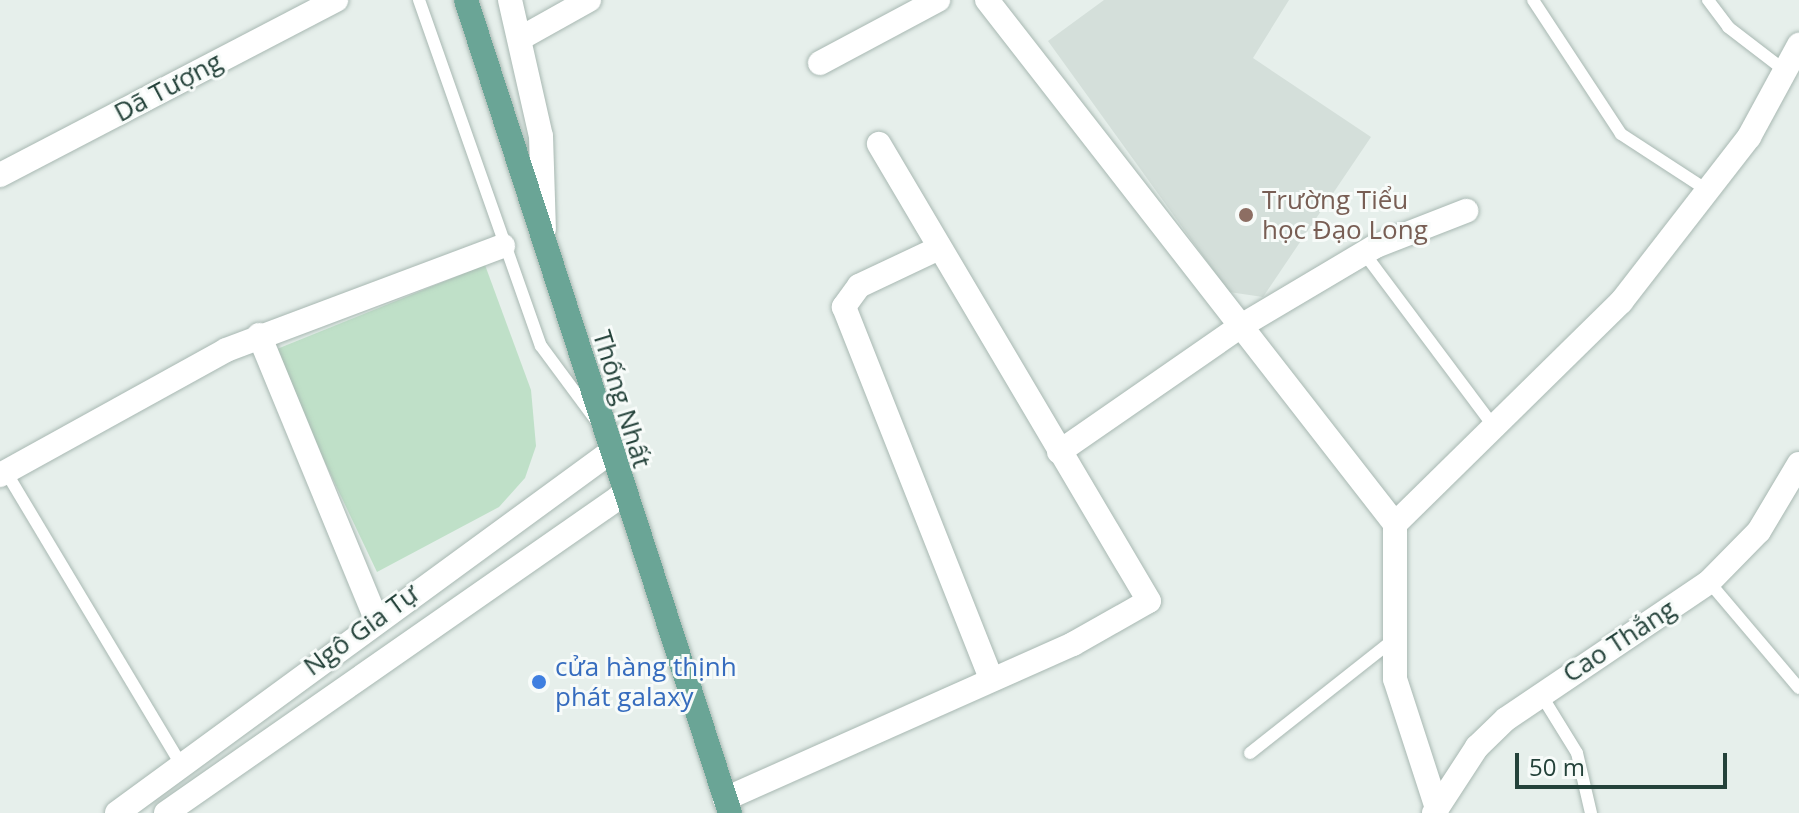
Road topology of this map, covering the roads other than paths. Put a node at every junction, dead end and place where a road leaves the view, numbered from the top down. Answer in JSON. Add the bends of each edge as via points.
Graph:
{"nodes":[{"id":1,"x":336,"y":0,"type":"edge"},
{"id":2,"x":419,"y":0,"type":"edge"},
{"id":3,"x":466,"y":0,"type":"edge"},
{"id":4,"x":510,"y":0,"type":"edge"},
{"id":5,"x":589,"y":0,"type":"edge"},
{"id":6,"x":938,"y":0,"type":"edge"},
{"id":7,"x":987,"y":0,"type":"edge"},
{"id":8,"x":1533,"y":0,"type":"edge"},
{"id":9,"x":1708,"y":0,"type":"edge"},
{"id":10,"x":521,"y":38,"type":"junction"},
{"id":11,"x":1799,"y":45,"type":"edge"},
{"id":12,"x":820,"y":63,"type":"dead end"},
{"id":13,"x":1784,"y":70,"type":"junction"},
{"id":14,"x":879,"y":144,"type":"dead end"},
{"id":15,"x":0,"y":175,"type":"edge"},
{"id":16,"x":1707,"y":190,"type":"junction"},
{"id":17,"x":1466,"y":211,"type":"dead end"},
{"id":18,"x":544,"y":235,"type":"junction"},
{"id":19,"x":503,"y":246,"type":"junction"},
{"id":20,"x":935,"y":250,"type":"junction"},
{"id":21,"x":1364,"y":253,"type":"junction"},
{"id":22,"x":1241,"y":326,"type":"junction"},
{"id":23,"x":259,"y":335,"type":"junction"},
{"id":24,"x":599,"y":425,"type":"junction"},
{"id":25,"x":1494,"y":427,"type":"junction"},
{"id":26,"x":1059,"y":452,"type":"junction"},
{"id":27,"x":609,"y":453,"type":"junction"},
{"id":28,"x":1799,"y":464,"type":"edge"},
{"id":29,"x":3,"y":473,"type":"edge"},
{"id":30,"x":621,"y":496,"type":"junction"},
{"id":31,"x":1395,"y":524,"type":"junction"},
{"id":32,"x":1709,"y":582,"type":"junction"},
{"id":33,"x":376,"y":619,"type":"junction"},
{"id":34,"x":1396,"y":638,"type":"junction"},
{"id":35,"x":396,"y":648,"type":"junction"},
{"id":36,"x":991,"y":678,"type":"junction"},
{"id":37,"x":1799,"y":688,"type":"edge"},
{"id":38,"x":1540,"y":693,"type":"junction"},
{"id":39,"x":226,"y":729,"type":"junction"},
{"id":40,"x":1250,"y":753,"type":"dead end"},
{"id":41,"x":246,"y":754,"type":"junction"},
{"id":42,"x":181,"y":764,"type":"junction"},
{"id":43,"x":727,"y":806,"type":"edge"},
{"id":44,"x":1436,"y":810,"type":"edge"},
{"id":45,"x":117,"y":813,"type":"edge"},
{"id":46,"x":166,"y":813,"type":"edge"},
{"id":47,"x":1591,"y":813,"type":"edge"}],
"edges":[{"from":1,"to":15,"type":"street","name":"Dã Tượng"},
{"from":2,"to":19,"type":"lane"},
{"from":3,"to":18,"type":"main road","name":"Thống Nhất"},
{"from":4,"to":10,"type":"street"},
{"from":5,"to":10,"type":"street"},
{"from":6,"to":12,"type":"street"},
{"from":7,"to":22,"type":"street"},
{"from":8,"to":16,"type":"lane","via":[[1621,134]]},
{"from":9,"to":13,"type":"lane","via":[[1728,27]]},
{"from":10,"to":18,"type":"street","via":[[541,136]]},
{"from":11,"to":13,"type":"street"},
{"from":13,"to":16,"type":"street","via":[[1749,137]]},
{"from":14,"to":20,"type":"street"},
{"from":16,"to":25,"type":"street","via":[[1621,302]]},
{"from":17,"to":21,"type":"street"},
{"from":18,"to":24,"type":"main road","name":"Thống Nhất"},
{"from":19,"to":23,"type":"street"},
{"from":19,"to":24,"type":"lane","via":[[541,346]]},
{"from":20,"to":26,"type":"street"},
{"from":20,"to":36,"type":"street","via":[[859,286],[844,307]]},
{"from":21,"to":22,"type":"street"},
{"from":21,"to":25,"type":"lane"},
{"from":22,"to":26,"type":"street"},
{"from":22,"to":31,"type":"street"},
{"from":23,"to":29,"type":"street"},
{"from":23,"to":33,"type":"street"},
{"from":24,"to":27,"type":"main road","name":"Thống Nhất"},
{"from":25,"to":31,"type":"street"},
{"from":26,"to":36,"type":"street","via":[[1149,601]]},
{"from":27,"to":30,"type":"main road","name":"Thống Nhất"},
{"from":27,"to":33,"type":"street","name":"Ngô Gia Tự"},
{"from":28,"to":32,"type":"street","name":"Cao Thắng","via":[[1759,531]]},
{"from":29,"to":42,"type":"lane"},
{"from":30,"to":35,"type":"street","name":"Ngô Gia Tự"},
{"from":30,"to":43,"type":"main road","name":"Thống Nhất"},
{"from":31,"to":34,"type":"street"},
{"from":32,"to":37,"type":"lane"},
{"from":32,"to":38,"type":"street","name":"Cao Thắng"},
{"from":33,"to":35,"type":"street"},
{"from":33,"to":39,"type":"street","name":"Ngô Gia Tự"},
{"from":34,"to":40,"type":"lane"},
{"from":34,"to":44,"type":"street","via":[[1401,714]]},
{"from":35,"to":41,"type":"street","name":"Ngô Gia Tự"},
{"from":36,"to":43,"type":"street"},
{"from":38,"to":44,"type":"street","name":"Cao Thắng","via":[[1477,747]]},
{"from":38,"to":47,"type":"lane","via":[[1577,753]]},
{"from":39,"to":41,"type":"street"},
{"from":39,"to":42,"type":"street","name":"Ngô Gia Tự"},
{"from":41,"to":46,"type":"street","name":"Ngô Gia Tự"},
{"from":42,"to":45,"type":"street","name":"Ngô Gia Tự"}]}
